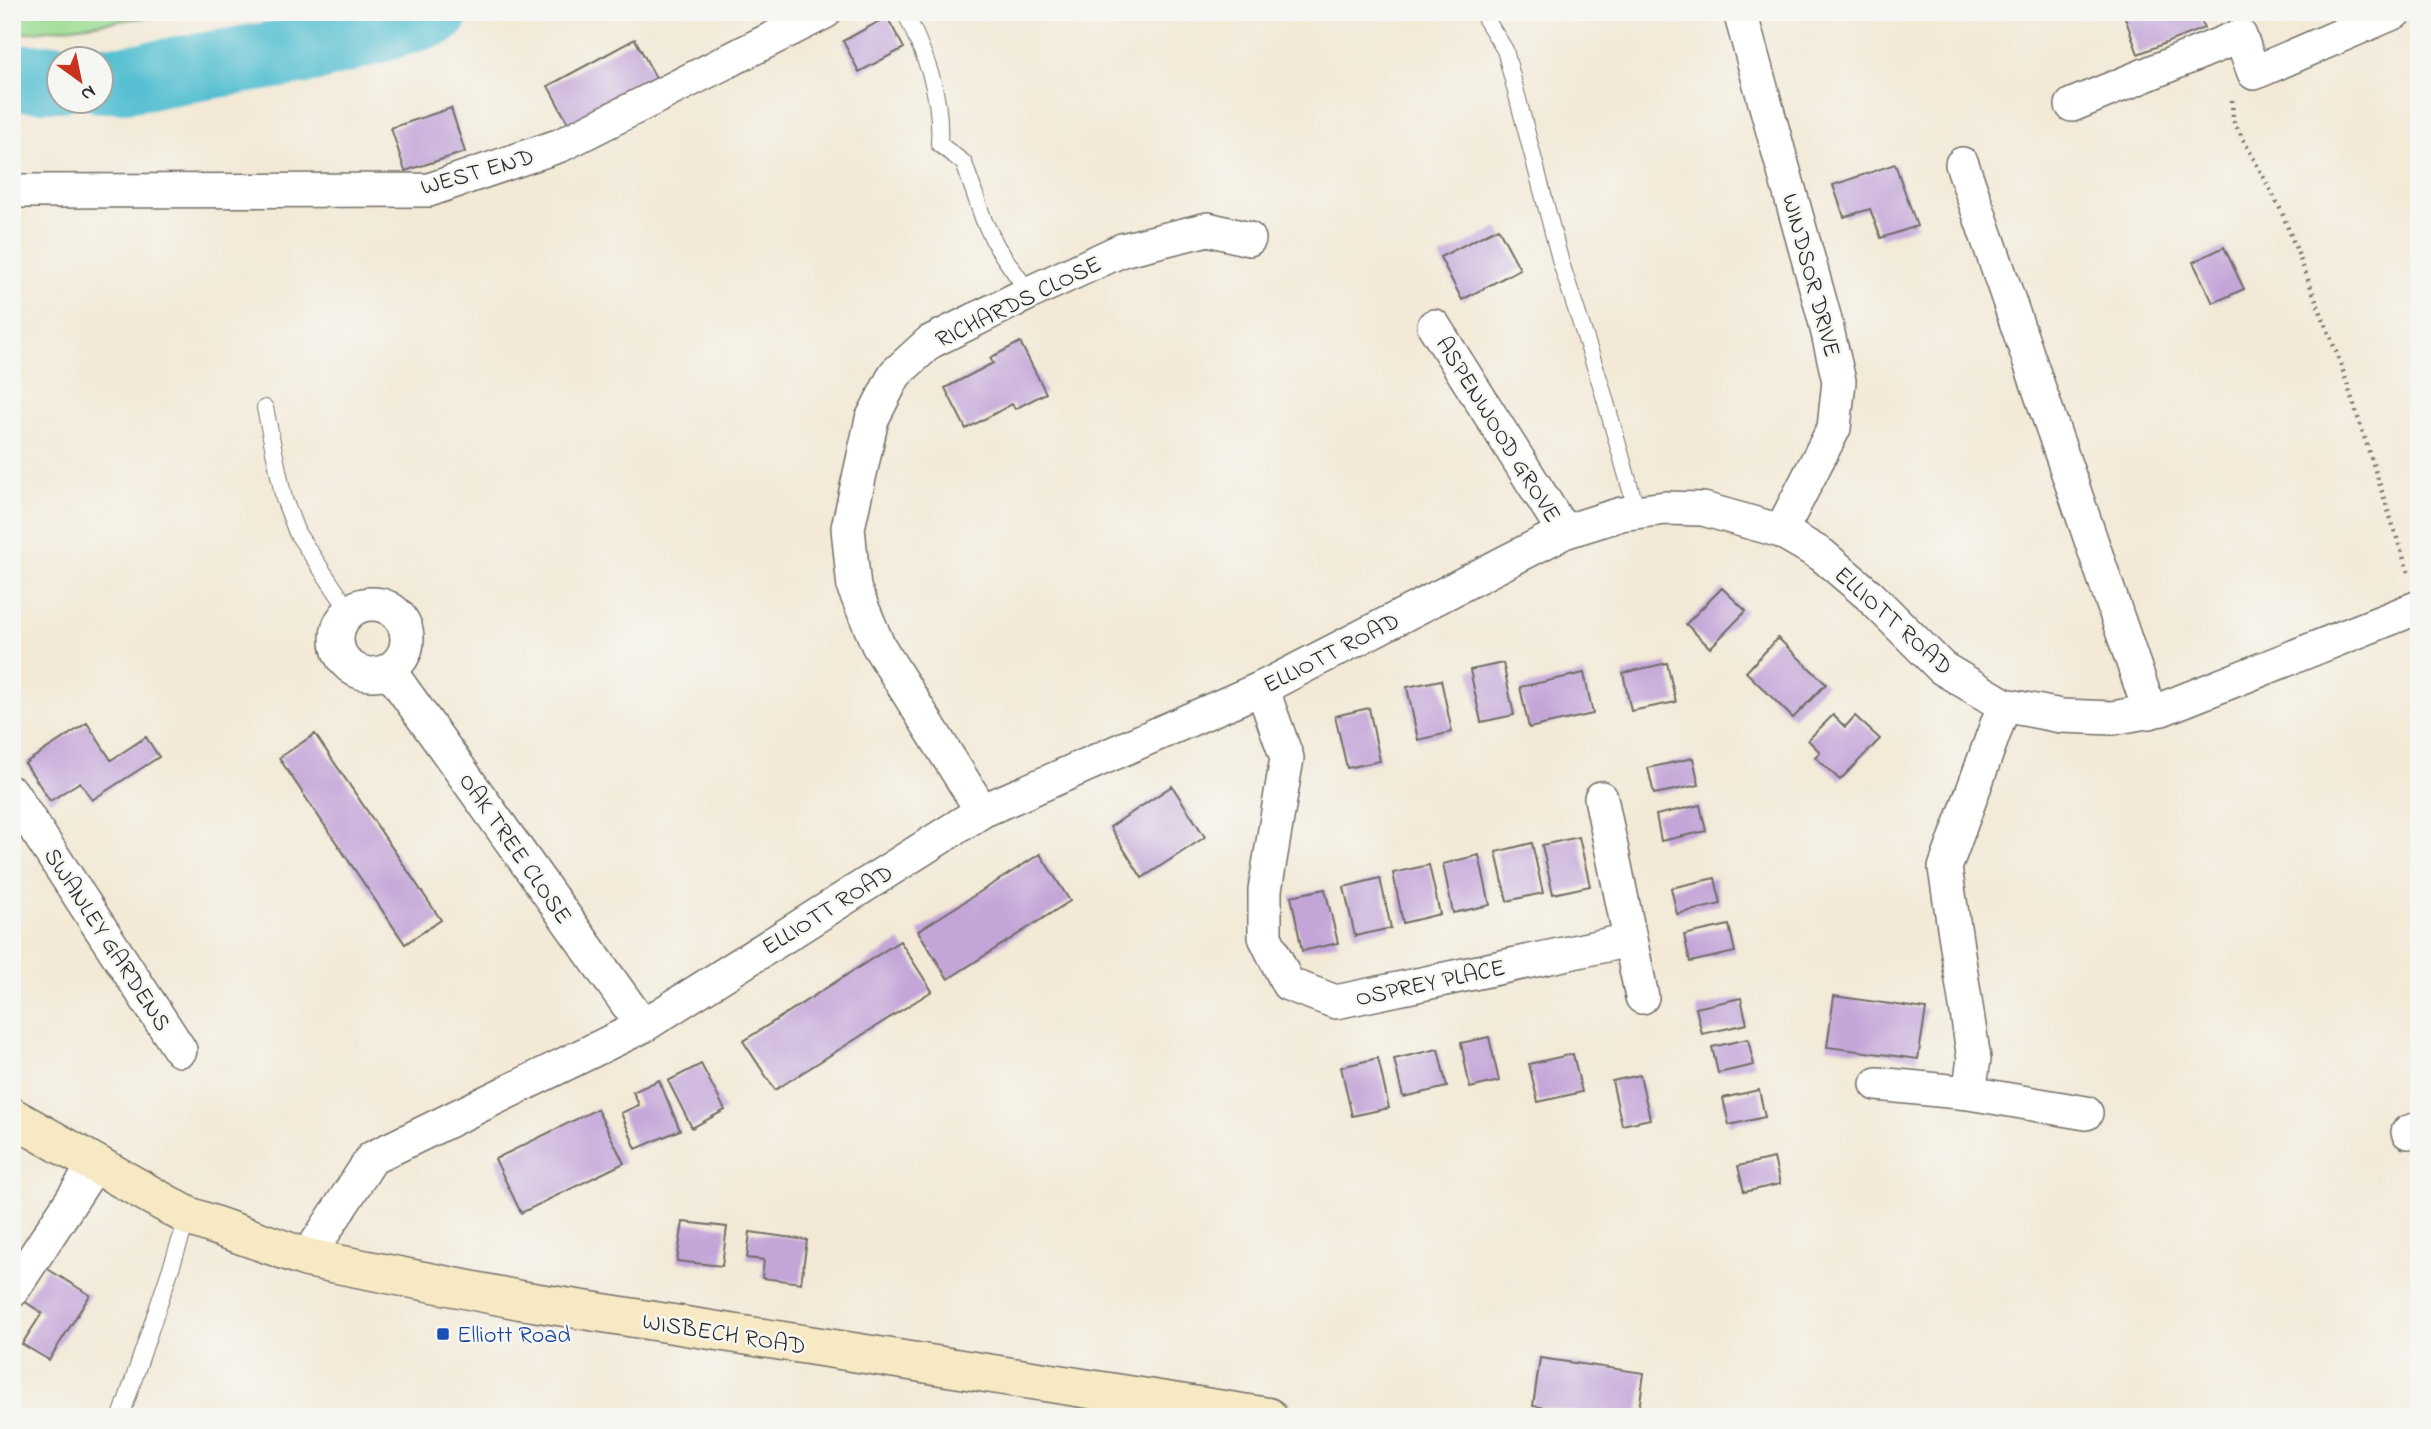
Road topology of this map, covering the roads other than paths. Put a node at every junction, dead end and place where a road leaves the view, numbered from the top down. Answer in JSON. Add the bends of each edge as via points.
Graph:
{"nodes":[{"id":1,"x":825,"y":12,"type":"edge"},
{"id":2,"x":905,"y":12,"type":"edge"},
{"id":3,"x":1740,"y":12,"type":"edge"},
{"id":4,"x":2395,"y":12,"type":"edge"},
{"id":5,"x":1483,"y":16,"type":"dead end"},
{"id":6,"x":2072,"y":106,"type":"dead end"},
{"id":7,"x":1962,"y":164,"type":"dead end"},
{"id":8,"x":12,"y":191,"type":"edge"},
{"id":9,"x":1249,"y":239,"type":"dead end"},
{"id":10,"x":1029,"y":293,"type":"junction"},
{"id":11,"x":1434,"y":326,"type":"dead end"},
{"id":12,"x":265,"y":408,"type":"dead end"},
{"id":13,"x":1637,"y":512,"type":"junction"},
{"id":14,"x":1781,"y":531,"type":"junction"},
{"id":15,"x":1564,"y":532,"type":"junction"},
{"id":16,"x":2415,"y":594,"type":"edge"},
{"id":17,"x":350,"y":612,"type":"junction"},
{"id":18,"x":389,"y":670,"type":"junction"},
{"id":19,"x":1262,"y":688,"type":"junction"},
{"id":20,"x":2004,"y":705,"type":"junction"},
{"id":21,"x":2150,"y":712,"type":"junction"},
{"id":22,"x":12,"y":793,"type":"edge"},
{"id":23,"x":1601,"y":798,"type":"dead end"},
{"id":24,"x":982,"y":811,"type":"junction"},
{"id":25,"x":1630,"y":940,"type":"junction"},
{"id":26,"x":1642,"y":997,"type":"dead end"},
{"id":27,"x":643,"y":1027,"type":"junction"},
{"id":28,"x":180,"y":1050,"type":"dead end"},
{"id":29,"x":1877,"y":1084,"type":"dead end"},
{"id":30,"x":1969,"y":1093,"type":"junction"},
{"id":31,"x":2086,"y":1113,"type":"dead end"},
{"id":32,"x":12,"y":1117,"type":"edge"},
{"id":33,"x":96,"y":1163,"type":"junction"},
{"id":34,"x":188,"y":1216,"type":"junction"},
{"id":35,"x":307,"y":1258,"type":"junction"},
{"id":36,"x":12,"y":1291,"type":"edge"},
{"id":37,"x":1107,"y":1405,"type":"edge"},
{"id":38,"x":121,"y":1417,"type":"edge"},
{"id":39,"x":1268,"y":1417,"type":"edge"}],
"edges":[{"from":1,"to":8,"type":"street","name":"WEST END","via":[[561,145],[429,190]]},
{"from":2,"to":10,"type":"lane","via":[[932,73],[939,107],[939,144],[964,163],[984,221]]},
{"from":3,"to":14,"type":"street","name":"WINDSOR DRIVE","via":[[1839,381],[1834,428]]},
{"from":4,"to":6,"type":"street","via":[[2254,72],[2240,36]]},
{"from":5,"to":13,"type":"lane","via":[[1506,50],[1561,263]]},
{"from":7,"to":21,"type":"street"},
{"from":9,"to":10,"type":"street","name":"RICHARDS CLOSE","via":[[1208,229],[1122,250]]},
{"from":10,"to":24,"type":"street","name":"RICHARDS CLOSE","via":[[930,342],[895,374],[872,419],[848,528],[854,589],[878,645]]},
{"from":11,"to":15,"type":"street","name":"ASPENWOOD GROVE"},
{"from":12,"to":17,"type":"lane","via":[[284,499],[297,533]]},
{"from":13,"to":14,"type":"street","name":"ELLIOTT ROAD","via":[[1703,509]]},
{"from":13,"to":15,"type":"street","name":"ELLIOTT ROAD"},
{"from":14,"to":20,"type":"street","name":"ELLIOTT ROAD","via":[[1822,555],[1869,594],[1942,668]]},
{"from":15,"to":19,"type":"street","name":"ELLIOTT ROAD"},
{"from":16,"to":21,"type":"street","name":"ELLIOTT ROAD"},
{"from":17,"to":18,"type":"street","via":[[336,637],[340,656],[353,669],[371,675]]},
{"from":17,"to":18,"type":"street","via":[[374,603],[392,608],[404,622],[409,640],[403,657]]},
{"from":18,"to":27,"type":"street","name":"OAK TREE CLOSE"},
{"from":19,"to":24,"type":"street","name":"ELLIOTT ROAD"},
{"from":19,"to":25,"type":"street","name":"OSPREY PLACE","via":[[1287,758],[1265,890],[1265,937],[1288,984],[1336,1002]]},
{"from":20,"to":21,"type":"street","name":"ELLIOTT ROAD","via":[[2061,716],[2113,718]]},
{"from":20,"to":30,"type":"street","via":[[1945,867],[1974,1059]]},
{"from":22,"to":28,"type":"street","name":"SWANLEY GARDENS"},
{"from":23,"to":25,"type":"street"},
{"from":24,"to":27,"type":"street","name":"ELLIOTT ROAD"},
{"from":25,"to":26,"type":"street"},
{"from":27,"to":35,"type":"street","name":"ELLIOTT ROAD","via":[[372,1158]]},
{"from":29,"to":30,"type":"street"},
{"from":30,"to":31,"type":"street"},
{"from":32,"to":33,"type":"main road","name":"WISBECH ROAD"},
{"from":33,"to":34,"type":"main road","name":"WISBECH ROAD"},
{"from":33,"to":36,"type":"street"},
{"from":34,"to":35,"type":"main road","name":"WISBECH ROAD"},
{"from":34,"to":38,"type":"lane"},
{"from":35,"to":37,"type":"main road","name":"WISBECH ROAD"},
{"from":37,"to":39,"type":"main road","name":"WISBECH ROAD"}]}
